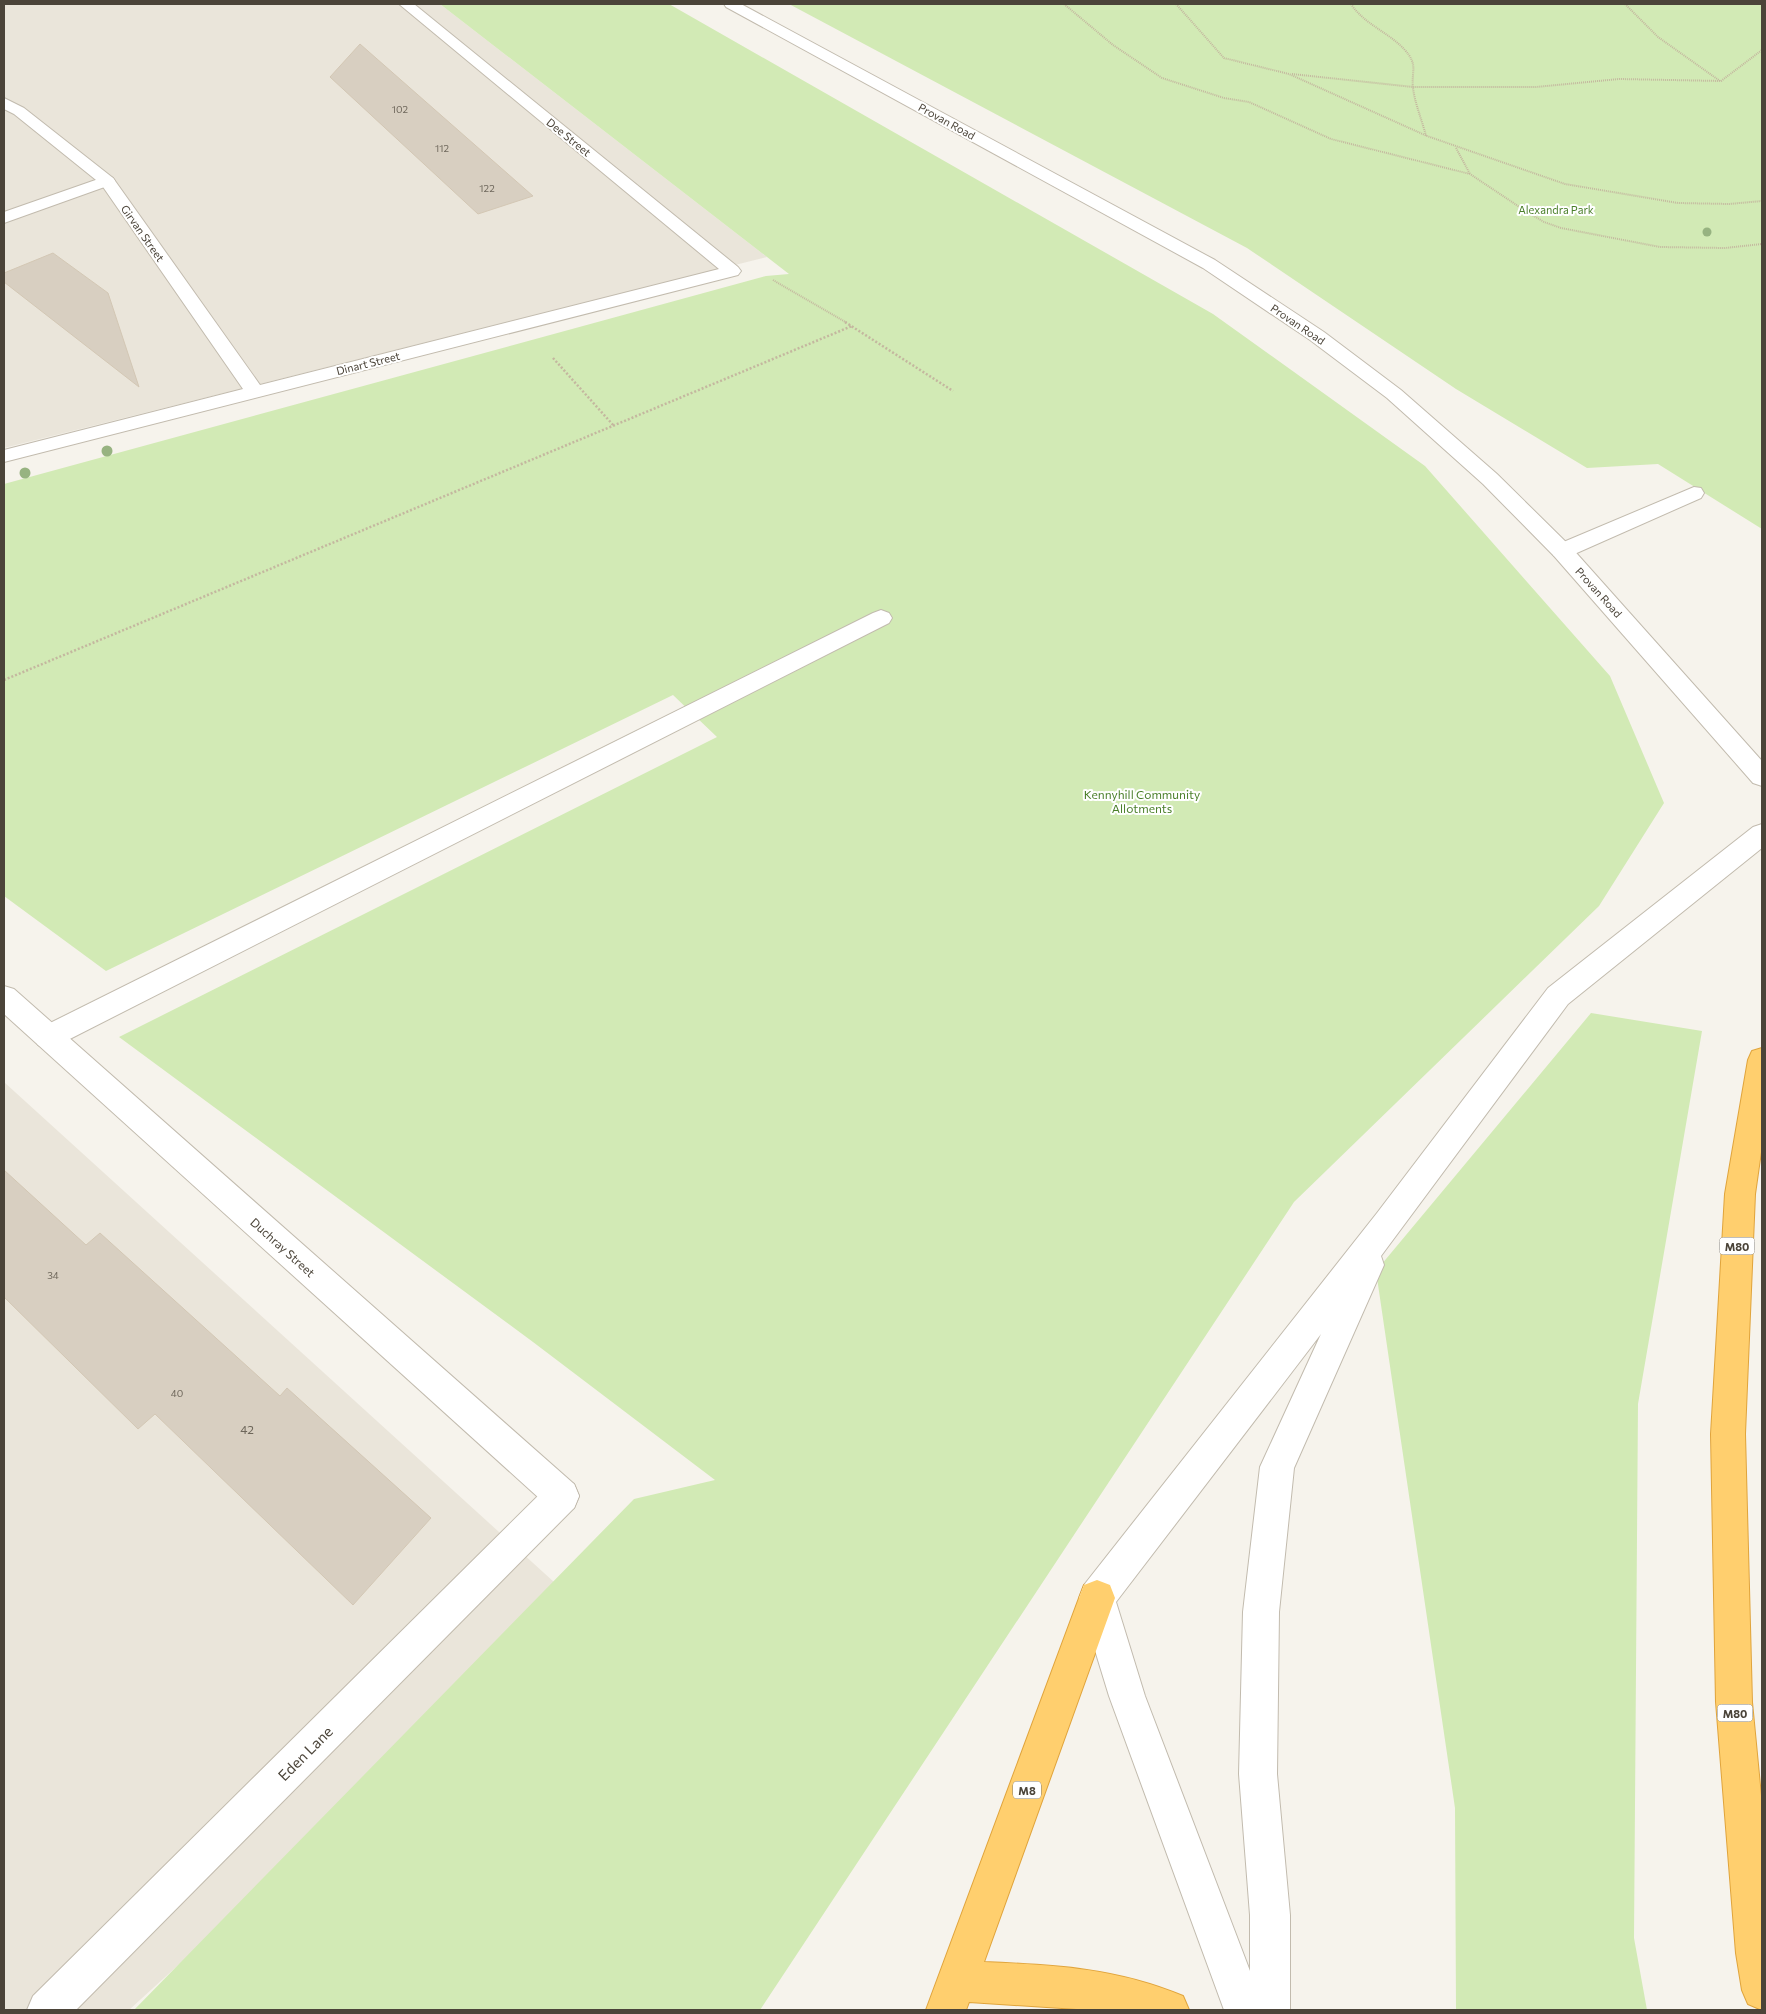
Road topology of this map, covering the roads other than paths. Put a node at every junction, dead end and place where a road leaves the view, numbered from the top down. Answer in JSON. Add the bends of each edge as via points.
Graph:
{"nodes":[{"id":1,"x":406,"y":4,"type":"edge"},
{"id":2,"x":731,"y":4,"type":"edge"},
{"id":3,"x":4,"y":103,"type":"edge"},
{"id":4,"x":106,"y":181,"type":"junction"},
{"id":5,"x":4,"y":218,"type":"edge"},
{"id":6,"x":732,"y":271,"type":"joint"},
{"id":7,"x":255,"y":392,"type":"junction"},
{"id":8,"x":4,"y":456,"type":"edge"},
{"id":9,"x":1694,"y":493,"type":"dead end"},
{"id":10,"x":1562,"y":551,"type":"junction"},
{"id":11,"x":881,"y":618,"type":"dead end"},
{"id":12,"x":1762,"y":777,"type":"edge"},
{"id":13,"x":1762,"y":834,"type":"edge"},
{"id":14,"x":4,"y":997,"type":"edge"},
{"id":15,"x":48,"y":1038,"type":"junction"},
{"id":16,"x":1762,"y":1060,"type":"edge"},
{"id":17,"x":1388,"y":1223,"type":"junction"},
{"id":18,"x":562,"y":1496,"type":"joint"},
{"id":19,"x":1097,"y":1598,"type":"junction"},
{"id":20,"x":1762,"y":1990,"type":"edge"},
{"id":21,"x":951,"y":1996,"type":"edge"},
{"id":22,"x":47,"y":2010,"type":"edge"},
{"id":23,"x":1169,"y":2010,"type":"edge"},
{"id":24,"x":1244,"y":2010,"type":"edge"},
{"id":25,"x":1270,"y":2010,"type":"edge"}],
"edges":[{"from":1,"to":6,"type":"street","name":"Dee Street"},
{"from":2,"to":10,"type":"street","name":"Provan Road","via":[[1209,264],[1317,336],[1394,394],[1490,479]]},
{"from":3,"to":4,"type":"street","name":"Girvan Street","via":[[19,111]]},
{"from":4,"to":5,"type":"street"},
{"from":4,"to":7,"type":"street","name":"Girvan Street"},
{"from":6,"to":7,"type":"street","name":"Dinart Street"},
{"from":7,"to":8,"type":"street","name":"Dinart Street"},
{"from":9,"to":10,"type":"street"},
{"from":10,"to":12,"type":"street","name":"Provan Road"},
{"from":11,"to":15,"type":"street"},
{"from":13,"to":17,"type":"street","via":[[1558,996]]},
{"from":14,"to":15,"type":"street","name":"Duchray Street"},
{"from":15,"to":18,"type":"street","name":"Duchray Street"},
{"from":16,"to":20,"type":"highway","number":"M80","via":[[1740,1194],[1728,1434],[1734,1702]]},
{"from":17,"to":19,"type":"street"},
{"from":17,"to":25,"type":"street","via":[[1277,1467],[1261,1612],[1258,1774],[1270,1915]]},
{"from":18,"to":22,"type":"street","name":"Eden Lane"},
{"from":19,"to":21,"type":"highway","number":"M8"},
{"from":19,"to":24,"type":"street","via":[[1128,1696]]},
{"from":21,"to":23,"type":"highway","number":"M8","via":[[1090,1990]]}]}
